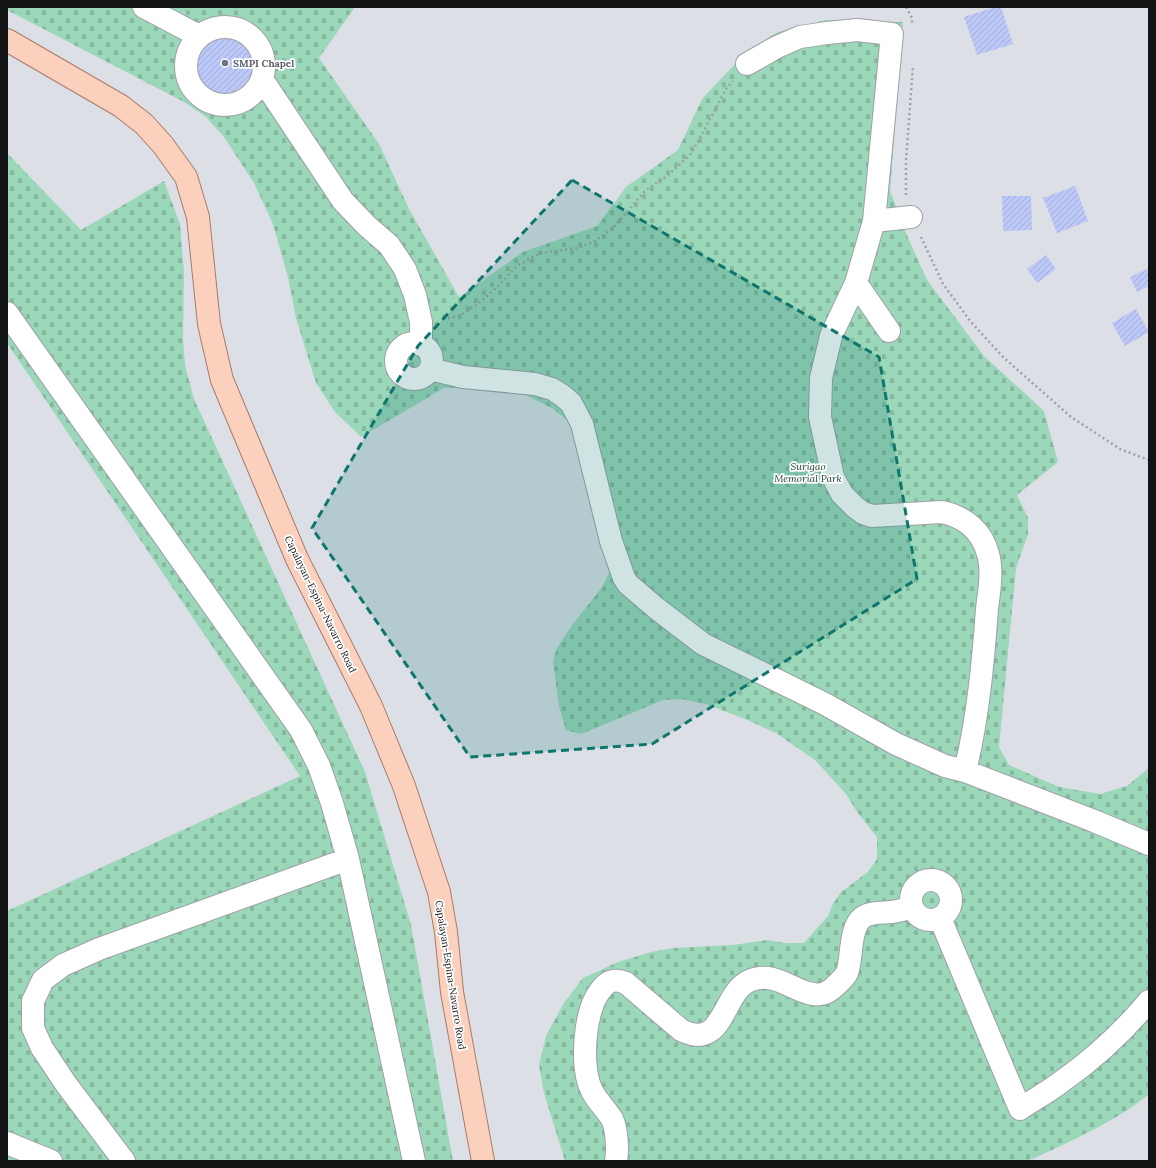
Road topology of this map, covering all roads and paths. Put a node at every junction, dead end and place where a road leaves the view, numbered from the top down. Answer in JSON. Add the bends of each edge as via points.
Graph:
{"nodes":[{"id":1,"x":144,"y":7,"type":"edge"},
{"id":2,"x":906,"y":7,"type":"edge"},
{"id":3,"x":912,"y":25,"type":"dead end"},
{"id":4,"x":199,"y":36,"type":"junction"},
{"id":5,"x":7,"y":40,"type":"edge"},
{"id":6,"x":913,"y":62,"type":"dead end"},
{"id":7,"x":747,"y":64,"type":"joint"},
{"id":8,"x":262,"y":80,"type":"junction"},
{"id":9,"x":911,"y":217,"type":"junction"},
{"id":10,"x":874,"y":221,"type":"junction"},
{"id":11,"x":856,"y":283,"type":"junction"},
{"id":12,"x":7,"y":313,"type":"edge"},
{"id":13,"x":420,"y":322,"type":"junction"},
{"id":14,"x":889,"y":331,"type":"dead end"},
{"id":15,"x":421,"y":345,"type":"junction"},
{"id":16,"x":430,"y":369,"type":"junction"},
{"id":17,"x":1149,"y":460,"type":"edge"},
{"id":18,"x":965,"y":771,"type":"junction"},
{"id":19,"x":1149,"y":844,"type":"edge"},
{"id":20,"x":348,"y":859,"type":"junction"},
{"id":21,"x":912,"y":907,"type":"junction"},
{"id":22,"x":940,"y":918,"type":"junction"},
{"id":23,"x":1149,"y":1001,"type":"edge"},
{"id":24,"x":7,"y":1143,"type":"edge"},
{"id":25,"x":51,"y":1161,"type":"edge"},
{"id":26,"x":124,"y":1161,"type":"edge"},
{"id":27,"x":414,"y":1161,"type":"edge"},
{"id":28,"x":483,"y":1161,"type":"edge"},
{"id":29,"x":616,"y":1161,"type":"edge"}],
"edges":[{"from":1,"to":4,"type":"lane"},
{"from":2,"to":3,"type":"path","via":[[912,18]]},
{"from":4,"to":8,"type":"lane","via":[[210,29],[222,26],[235,28],[247,34],[256,42],[262,54]]},
{"from":4,"to":8,"type":"lane","via":[[190,46],[186,58],[186,71],[190,84],[208,101],[221,105],[234,104],[246,99]]},
{"from":5,"to":28,"type":"main road","name":"Capalayan-Espina-Navarro Road","via":[[121,106],[144,124],[186,177],[198,217],[209,324],[222,380],[297,559],[371,706],[404,786],[439,892],[452,992]]},
{"from":6,"to":9,"type":"path","via":[[906,160],[906,196]]},
{"from":7,"to":10,"type":"lane","via":[[777,46],[800,37],[858,30],[892,34]]},
{"from":7,"to":13,"type":"path","via":[[726,89],[690,155],[667,176],[646,190],[613,228],[595,241],[577,248],[541,253],[518,265],[497,288],[459,316]]},
{"from":8,"to":13,"type":"lane","via":[[343,201],[389,245],[405,269]]},
{"from":9,"to":10,"type":"lane"},
{"from":9,"to":17,"type":"path","via":[[943,284],[971,322],[1003,358],[1071,417],[1120,449]]},
{"from":10,"to":11,"type":"lane"},
{"from":11,"to":14,"type":"lane"},
{"from":11,"to":18,"type":"lane","via":[[831,336],[821,378],[820,417],[832,477],[842,494],[855,507],[872,516],[942,512],[962,518],[971,524],[982,538],[989,555],[990,574],[980,688]]},
{"from":12,"to":20,"type":"lane","via":[[301,730],[322,773]]},
{"from":13,"to":15,"type":"lane"},
{"from":15,"to":16,"type":"lane","via":[[430,352]]},
{"from":15,"to":16,"type":"lane","via":[[409,344],[399,350],[395,362],[397,368],[405,377],[416,379],[427,374]]},
{"from":16,"to":18,"type":"lane","via":[[463,377],[535,384],[552,389],[563,396],[571,403],[582,424],[612,541],[624,578],[632,587],[671,620],[712,649],[825,704],[896,744],[946,766]]},
{"from":18,"to":19,"type":"lane"},
{"from":20,"to":26,"type":"lane","via":[[99,950],[63,965],[43,980],[33,1001],[33,1028],[36,1035],[66,1084]]},
{"from":20,"to":27,"type":"lane"},
{"from":21,"to":22,"type":"lane","via":[[921,917],[933,920]]},
{"from":21,"to":22,"type":"lane","via":[[912,894],[919,883],[925,880],[938,881],[951,896],[949,909]]},
{"from":21,"to":29,"type":"lane","via":[[867,915],[860,920],[853,936],[847,973],[827,992],[814,995],[772,978],[754,979],[740,988],[719,1022],[704,1033],[696,1035],[681,1030],[626,983],[611,980],[605,984],[598,993],[589,1015],[585,1037],[586,1069],[592,1092],[612,1120],[616,1134]]},
{"from":22,"to":23,"type":"lane","via":[[1020,1109],[1061,1083],[1099,1052]]},
{"from":24,"to":25,"type":"lane"}]}
